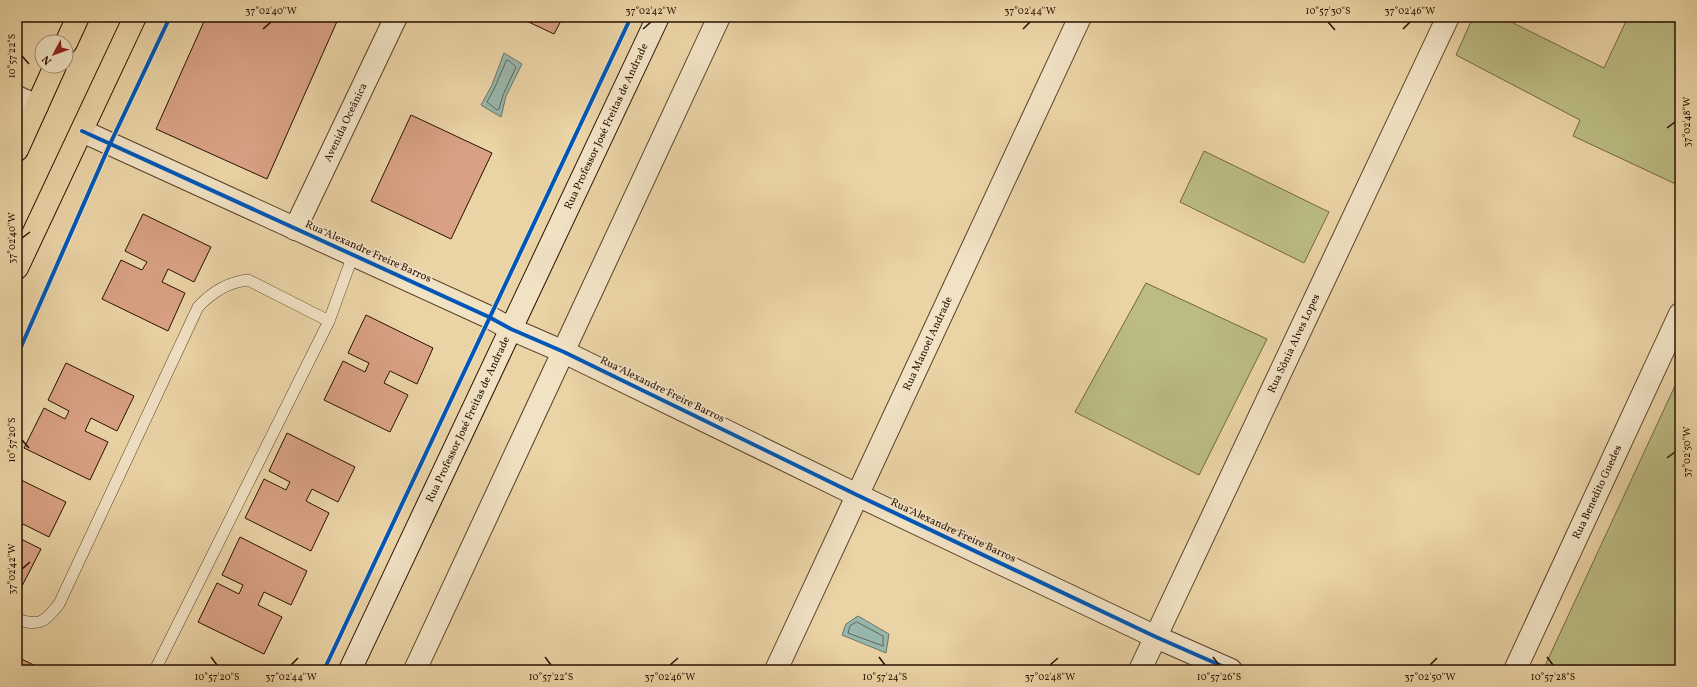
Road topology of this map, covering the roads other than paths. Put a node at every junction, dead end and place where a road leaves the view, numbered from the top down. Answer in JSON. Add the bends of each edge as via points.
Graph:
{"nodes":[{"id":1,"x":78,"y":17,"type":"edge"},
{"id":2,"x":135,"y":17,"type":"edge"},
{"id":3,"x":396,"y":17,"type":"edge"},
{"id":4,"x":658,"y":17,"type":"edge"},
{"id":5,"x":719,"y":17,"type":"edge"},
{"id":6,"x":1080,"y":17,"type":"edge"},
{"id":7,"x":1448,"y":17,"type":"edge"},
{"id":8,"x":70,"y":34,"type":"edge"},
{"id":9,"x":52,"y":74,"type":"edge"},
{"id":10,"x":17,"y":97,"type":"edge"},
{"id":11,"x":37,"y":106,"type":"junction"},
{"id":12,"x":82,"y":131,"type":"junction"},
{"id":13,"x":17,"y":150,"type":"edge"},
{"id":14,"x":295,"y":229,"type":"junction"},
{"id":15,"x":353,"y":256,"type":"junction"},
{"id":16,"x":17,"y":268,"type":"edge"},
{"id":17,"x":1680,"y":314,"type":"edge"},
{"id":18,"x":328,"y":321,"type":"junction"},
{"id":19,"x":511,"y":329,"type":"junction"},
{"id":20,"x":564,"y":352,"type":"junction"},
{"id":21,"x":857,"y":495,"type":"junction"},
{"id":22,"x":17,"y":619,"type":"edge"},
{"id":23,"x":1156,"y":637,"type":"junction"},
{"id":24,"x":156,"y":670,"type":"edge"},
{"id":25,"x":350,"y":670,"type":"edge"},
{"id":26,"x":415,"y":670,"type":"edge"},
{"id":27,"x":776,"y":670,"type":"edge"},
{"id":28,"x":1140,"y":670,"type":"edge"},
{"id":29,"x":1231,"y":670,"type":"edge"},
{"id":30,"x":1515,"y":670,"type":"edge"}],
"edges":[{"from":1,"to":8,"type":"main road"},
{"from":2,"to":12,"type":"main road"},
{"from":3,"to":14,"type":"street","name":"Avenida Oceânica"},
{"from":4,"to":19,"type":"street","name":"Rua Professor José Freitas de Andrade"},
{"from":5,"to":20,"type":"street"},
{"from":6,"to":21,"type":"street","name":"Rua Manoel Andrade"},
{"from":7,"to":23,"type":"street","name":"Rua Sônia Alves Lopes"},
{"from":9,"to":11,"type":"main road"},
{"from":10,"to":11,"type":"street"},
{"from":11,"to":13,"type":"main road"},
{"from":12,"to":14,"type":"street","name":"Rua Alexandre Freire Barros"},
{"from":12,"to":16,"type":"main road"},
{"from":14,"to":15,"type":"street","name":"Rua Alexandre Freire Barros"},
{"from":15,"to":18,"type":"lane"},
{"from":15,"to":19,"type":"street","name":"Rua Alexandre Freire Barros"},
{"from":17,"to":30,"type":"street","name":"Rua Benedito Guedes"},
{"from":18,"to":22,"type":"lane","via":[[248,280],[237,281],[208,296],[198,307],[58,604],[50,616],[40,623],[28,623]]},
{"from":18,"to":24,"type":"lane"},
{"from":19,"to":20,"type":"street","name":"Rua Alexandre Freire Barros"},
{"from":19,"to":25,"type":"street","name":"Rua Professor José Freitas de Andrade"},
{"from":20,"to":21,"type":"street","name":"Rua Alexandre Freire Barros"},
{"from":20,"to":26,"type":"street"},
{"from":21,"to":23,"type":"street","name":"Rua Alexandre Freire Barros"},
{"from":21,"to":27,"type":"street","name":"Rua Manoel Andrade"},
{"from":23,"to":28,"type":"street","name":"Rua Sônia Alves Lopes"},
{"from":23,"to":29,"type":"street","name":"Rua Alexandre Freire Barros"}]}
